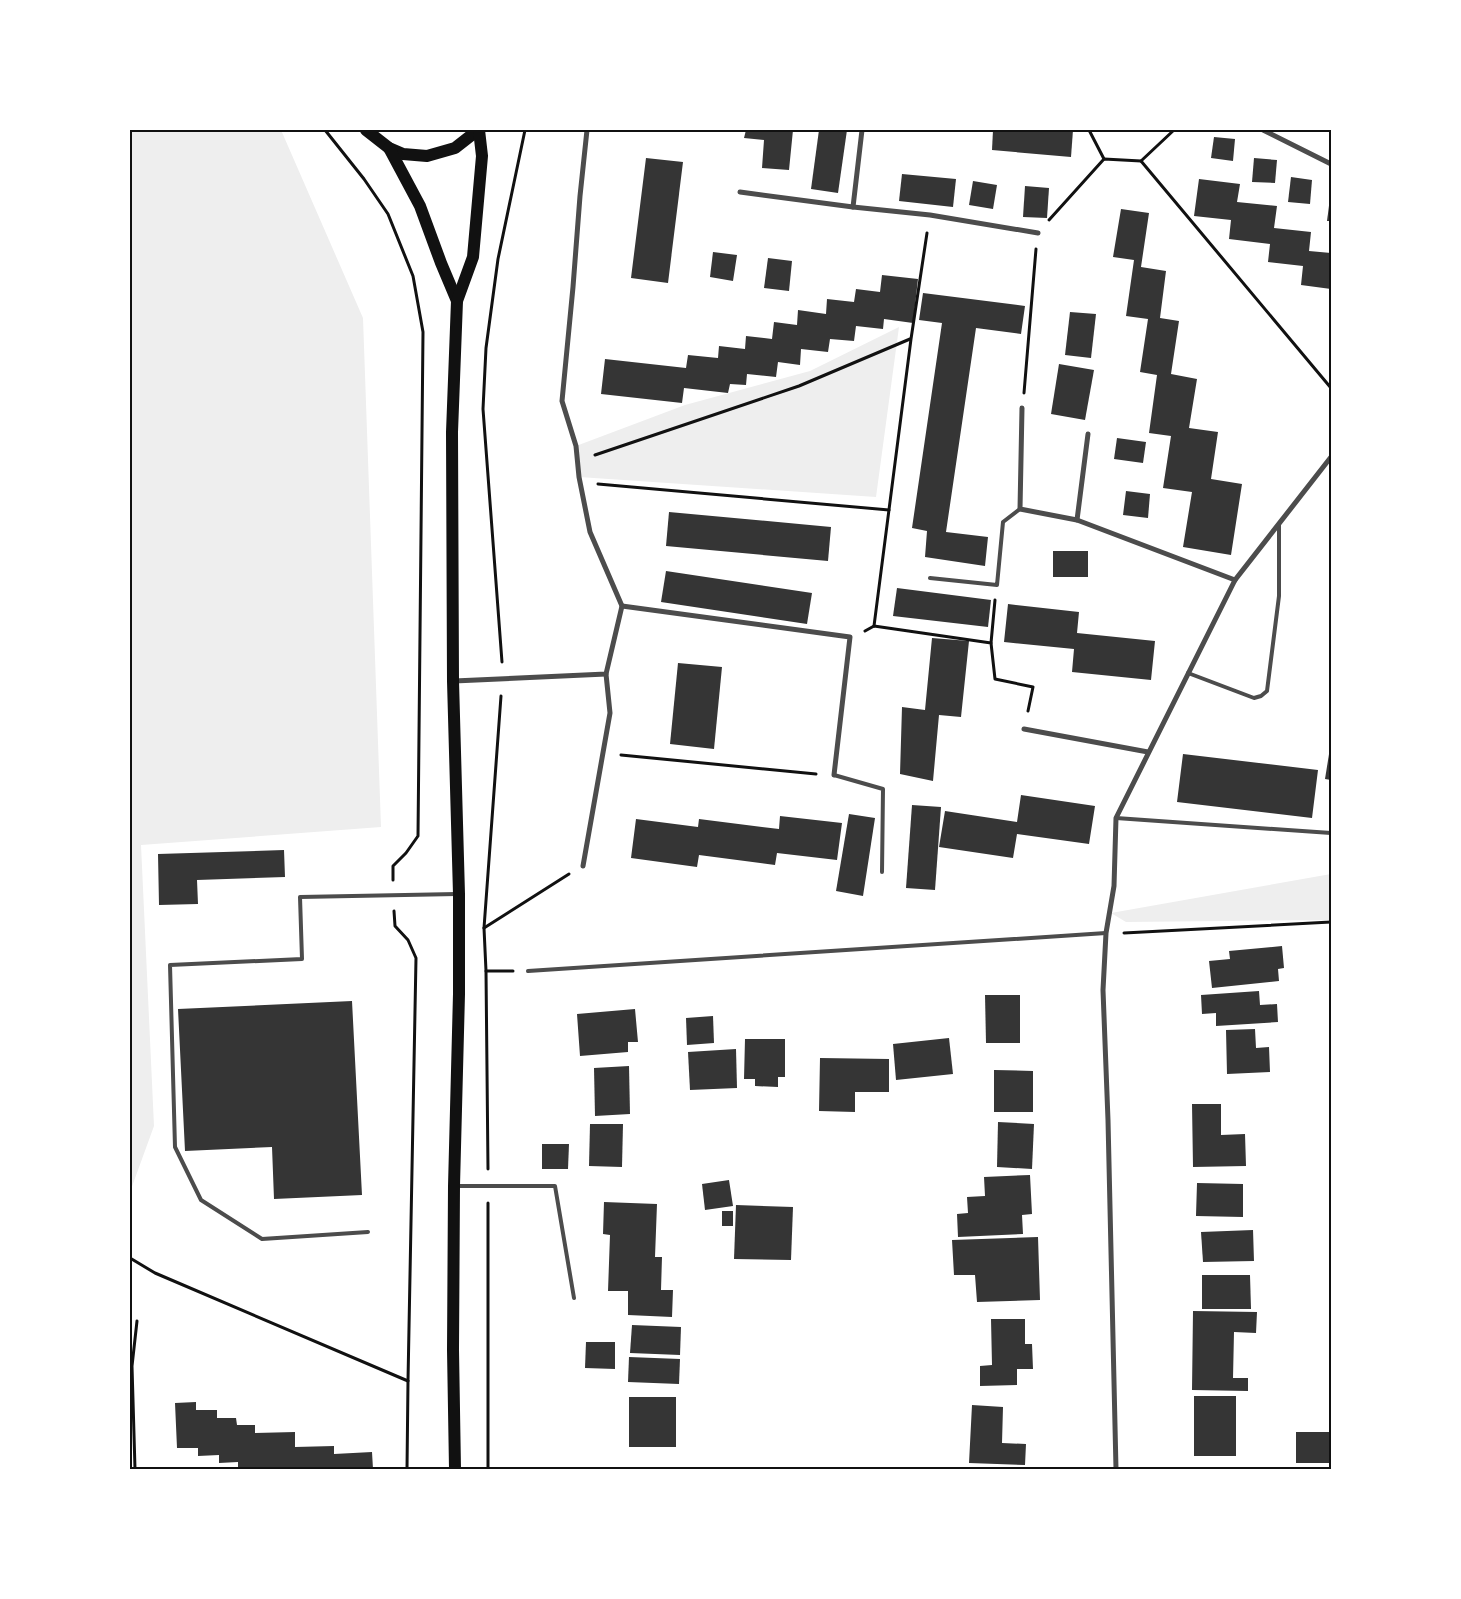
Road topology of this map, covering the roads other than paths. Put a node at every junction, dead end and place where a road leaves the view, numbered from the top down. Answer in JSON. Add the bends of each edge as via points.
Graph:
{"nodes":[{"id":1,"x":366,"y":130,"type":"edge"},
{"id":2,"x":479,"y":130,"type":"edge"},
{"id":3,"x":587,"y":130,"type":"edge"},
{"id":4,"x":862,"y":130,"type":"edge"},
{"id":5,"x":1263,"y":130,"type":"edge"},
{"id":6,"x":389,"y":148,"type":"junction"},
{"id":7,"x":1331,"y":164,"type":"edge"},
{"id":8,"x":740,"y":192,"type":"dead end"},
{"id":9,"x":853,"y":207,"type":"junction"},
{"id":10,"x":1038,"y":232,"type":"road end"},
{"id":11,"x":457,"y":301,"type":"junction"},
{"id":12,"x":1022,"y":408,"type":"road end"},
{"id":13,"x":1088,"y":434,"type":"dead end"},
{"id":14,"x":1331,"y":457,"type":"edge"},
{"id":15,"x":1020,"y":509,"type":"junction"},
{"id":16,"x":1077,"y":520,"type":"junction"},
{"id":17,"x":1279,"y":523,"type":"junction"},
{"id":18,"x":930,"y":578,"type":"dead end"},
{"id":19,"x":1235,"y":580,"type":"junction"},
{"id":20,"x":622,"y":606,"type":"junction"},
{"id":21,"x":1188,"y":673,"type":"junction"},
{"id":22,"x":606,"y":674,"type":"junction"},
{"id":23,"x":453,"y":681,"type":"junction"},
{"id":24,"x":1024,"y":729,"type":"road end"},
{"id":25,"x":1148,"y":752,"type":"junction"},
{"id":26,"x":834,"y":776,"type":"joint"},
{"id":27,"x":1116,"y":818,"type":"junction"},
{"id":28,"x":1331,"y":833,"type":"edge"},
{"id":29,"x":583,"y":866,"type":"road end"},
{"id":30,"x":882,"y":872,"type":"dead end"},
{"id":31,"x":459,"y":894,"type":"junction"},
{"id":32,"x":1106,"y":933,"type":"junction"},
{"id":33,"x":528,"y":971,"type":"road end"},
{"id":34,"x":454,"y":1186,"type":"junction"},
{"id":35,"x":368,"y":1232,"type":"dead end"},
{"id":36,"x":574,"y":1298,"type":"dead end"},
{"id":37,"x":455,"y":1469,"type":"edge"},
{"id":38,"x":1116,"y":1469,"type":"edge"}],
"edges":[{"from":1,"to":6,"type":"main road"},
{"from":2,"to":6,"type":"main road","via":[[455,148],[427,156],[403,154]]},
{"from":2,"to":11,"type":"main road","via":[[482,156],[473,257]]},
{"from":3,"to":20,"type":"street","via":[[562,401],[576,446],[590,532]]},
{"from":4,"to":9,"type":"street"},
{"from":5,"to":7,"type":"street"},
{"from":6,"to":11,"type":"main road","via":[[420,206]]},
{"from":8,"to":9,"type":"street"},
{"from":9,"to":10,"type":"street"},
{"from":11,"to":23,"type":"main road","via":[[452,432]]},
{"from":12,"to":15,"type":"street"},
{"from":13,"to":16,"type":"street"},
{"from":14,"to":17,"type":"street"},
{"from":15,"to":16,"type":"street"},
{"from":15,"to":18,"type":"lane","via":[[1003,522],[997,585]]},
{"from":16,"to":19,"type":"street"},
{"from":17,"to":19,"type":"street"},
{"from":17,"to":21,"type":"lane","via":[[1279,596],[1267,691],[1254,698]]},
{"from":19,"to":21,"type":"street"},
{"from":20,"to":22,"type":"street"},
{"from":20,"to":26,"type":"street","via":[[850,637]]},
{"from":21,"to":25,"type":"street"},
{"from":22,"to":23,"type":"street"},
{"from":22,"to":29,"type":"street","via":[[610,713]]},
{"from":23,"to":31,"type":"main road"},
{"from":24,"to":25,"type":"street"},
{"from":25,"to":27,"type":"street"},
{"from":26,"to":30,"type":"lane","via":[[883,789]]},
{"from":27,"to":28,"type":"lane"},
{"from":27,"to":32,"type":"street","via":[[1114,886]]},
{"from":31,"to":34,"type":"main road","via":[[460,994]]},
{"from":31,"to":35,"type":"lane","via":[[300,897],[302,959],[170,965],[175,1147],[201,1200],[262,1239]]},
{"from":32,"to":33,"type":"lane"},
{"from":32,"to":38,"type":"street","via":[[1103,990]]},
{"from":34,"to":36,"type":"lane","via":[[555,1186]]},
{"from":34,"to":37,"type":"main road"}]}
